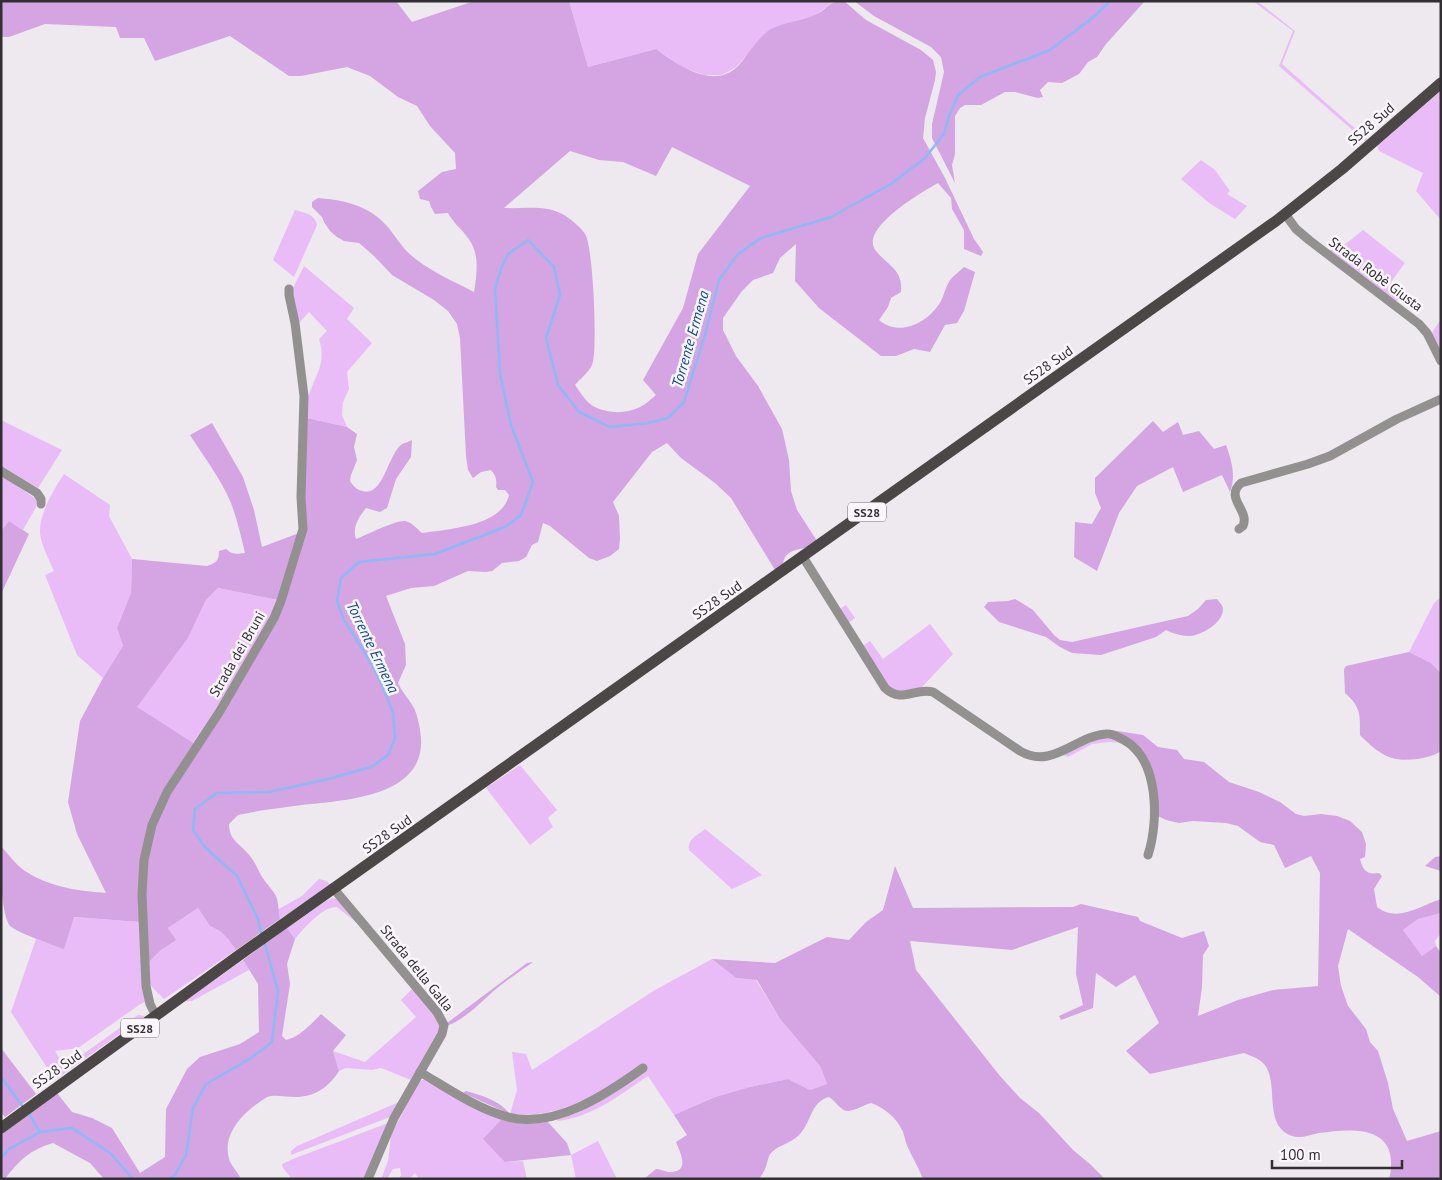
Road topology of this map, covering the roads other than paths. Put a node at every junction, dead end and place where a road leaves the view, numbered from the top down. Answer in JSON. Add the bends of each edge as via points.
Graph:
{"nodes":[{"id":1,"x":1441,"y":83,"type":"edge"},
{"id":2,"x":1285,"y":214,"type":"junction"},
{"id":3,"x":289,"y":289,"type":"dead end"},
{"id":4,"x":1441,"y":361,"type":"edge"},
{"id":5,"x":1441,"y":399,"type":"edge"},
{"id":6,"x":1,"y":471,"type":"edge"},
{"id":7,"x":41,"y":504,"type":"dead end"},
{"id":8,"x":1239,"y":528,"type":"dead end"},
{"id":9,"x":803,"y":557,"type":"junction"},
{"id":10,"x":1148,"y":855,"type":"dead end"},
{"id":11,"x":334,"y":889,"type":"junction"},
{"id":12,"x":156,"y":1016,"type":"junction"},
{"id":13,"x":643,"y":1068,"type":"dead end"},
{"id":14,"x":420,"y":1072,"type":"junction"},
{"id":15,"x":4,"y":1126,"type":"edge"},
{"id":16,"x":368,"y":1179,"type":"edge"}],
"edges":[{"from":1,"to":2,"type":"main road","name":"SS28 Sud","number":"SS28"},
{"from":2,"to":4,"type":"street","name":"Strada Robè Giusta","via":[[1309,240],[1422,326]]},
{"from":2,"to":9,"type":"main road","name":"SS28 Sud","number":"SS28"},
{"from":3,"to":12,"type":"street","name":"Strada dei Bruni","via":[[304,399],[300,497],[303,529],[271,624],[167,792],[152,825],[144,860],[142,894],[146,986]]},
{"from":5,"to":8,"type":"street","via":[[1330,456],[1241,483],[1235,494],[1245,520]]},
{"from":6,"to":7,"type":"street","via":[[37,493]]},
{"from":9,"to":10,"type":"street","via":[[885,688],[891,692],[902,696],[926,690],[933,692],[1020,751],[1034,757],[1051,755],[1105,734],[1132,745],[1144,762],[1152,784],[1154,826]]},
{"from":9,"to":11,"type":"main road","name":"SS28 Sud","number":"SS28"},
{"from":11,"to":12,"type":"main road","name":"SS28 Sud","number":"SS28"},
{"from":11,"to":14,"type":"street","name":"Strada della Galla","via":[[442,1020],[442,1034]]},
{"from":12,"to":15,"type":"main road","name":"SS28 Sud","number":"SS28"},
{"from":13,"to":14,"type":"street","via":[[581,1106],[548,1117],[524,1119],[508,1117],[483,1107]]},
{"from":14,"to":16,"type":"street","name":"Strada della Galla","via":[[394,1118]]}]}
